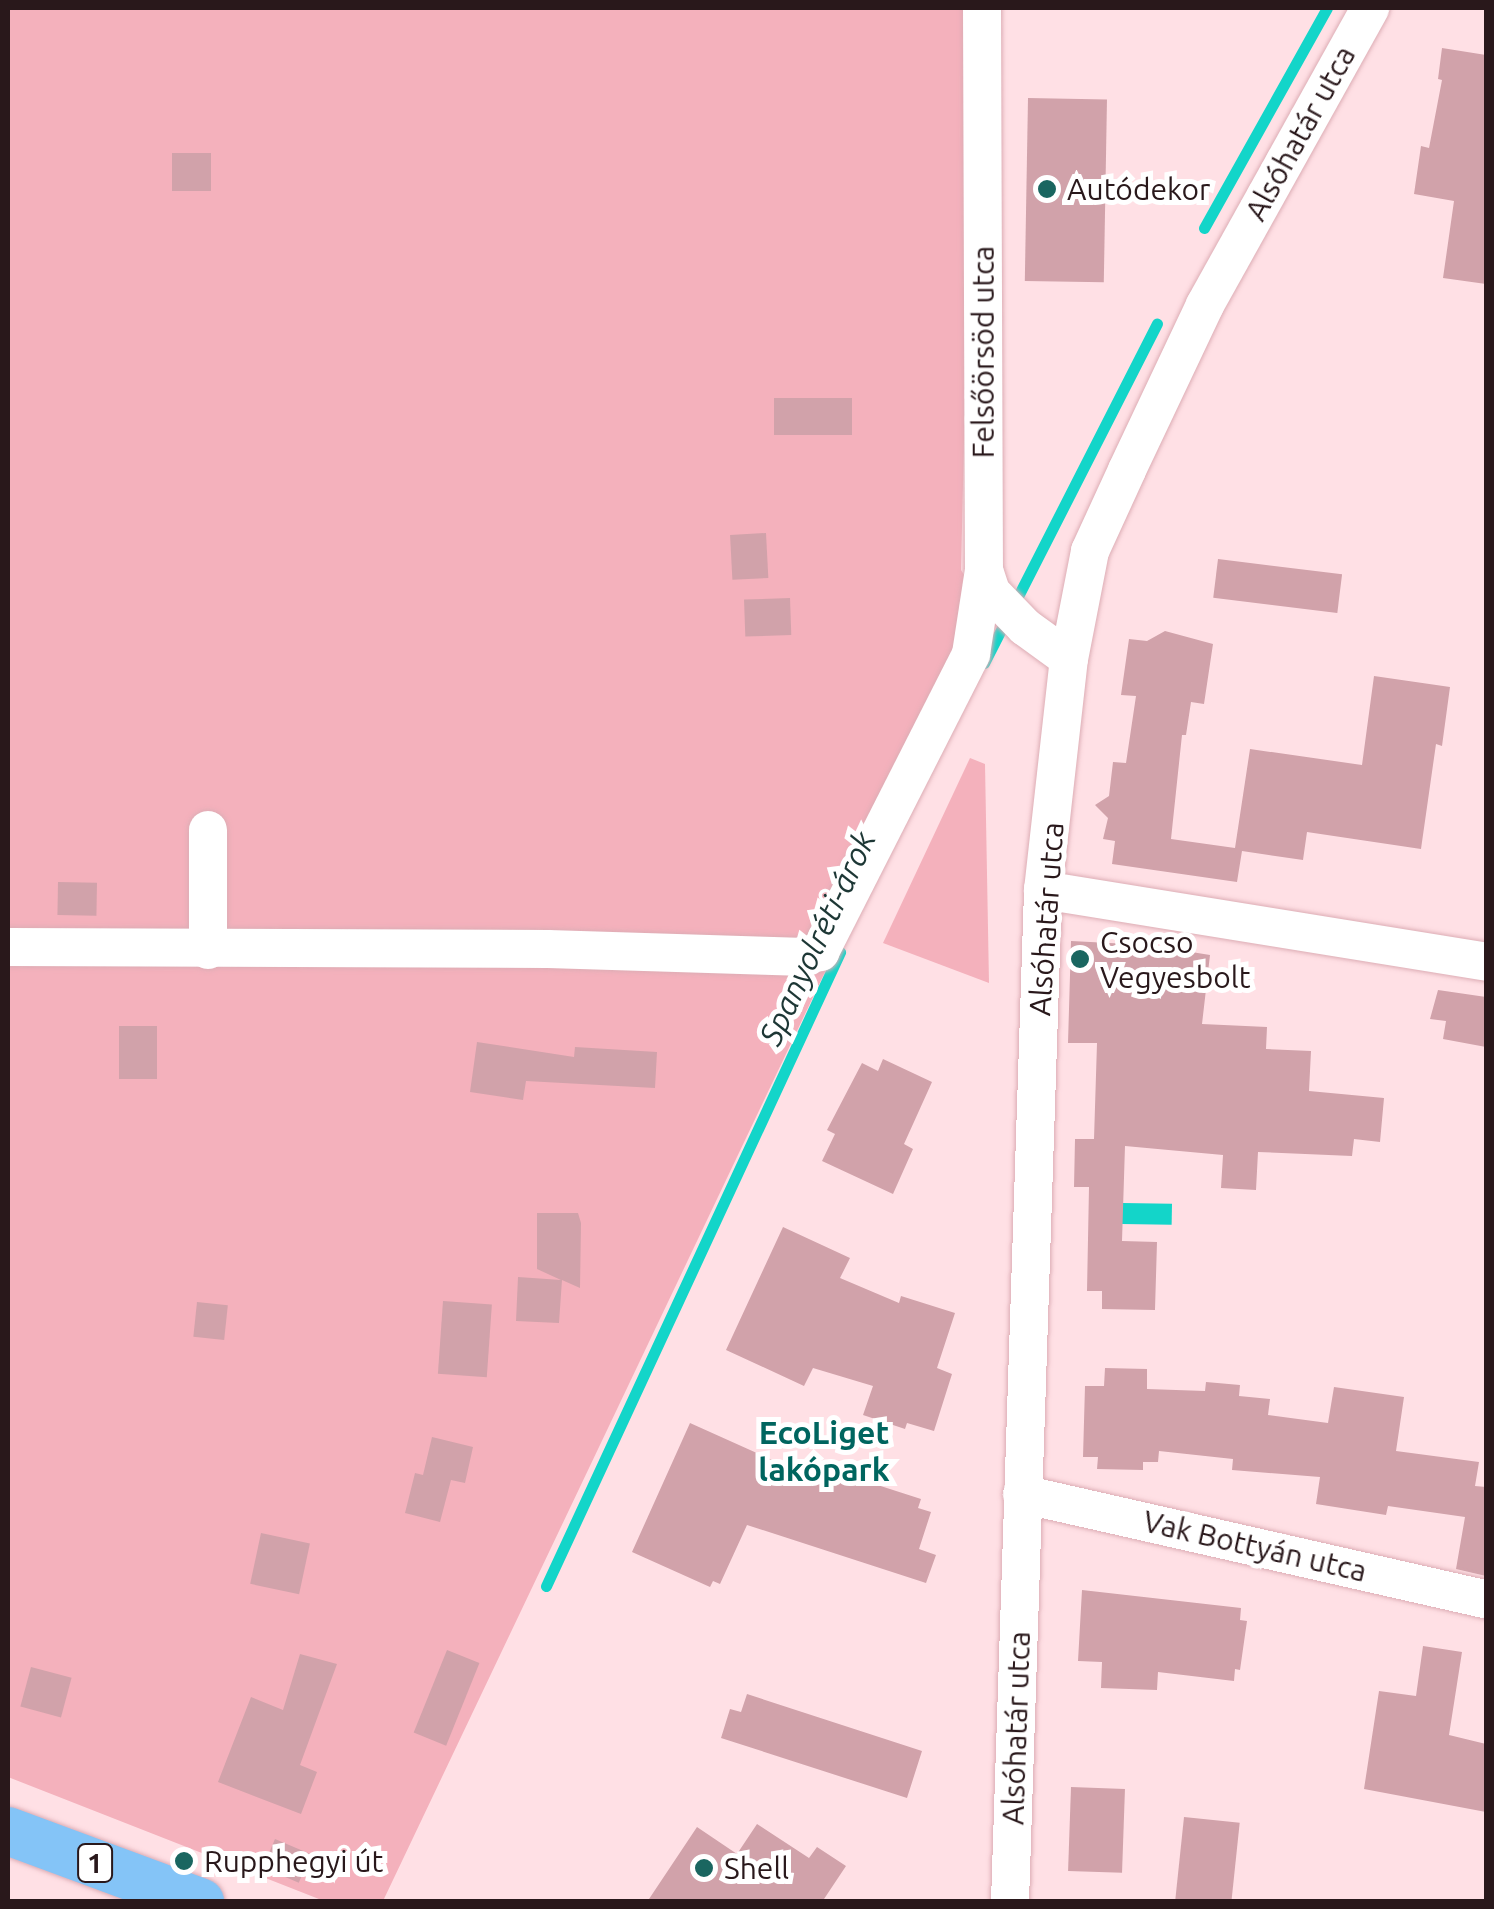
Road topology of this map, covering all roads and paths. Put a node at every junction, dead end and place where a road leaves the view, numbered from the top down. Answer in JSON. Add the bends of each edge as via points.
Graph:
{"nodes":[{"id":1,"x":982,"y":8,"type":"edge"},
{"id":2,"x":1370,"y":8,"type":"edge"},
{"id":3,"x":987,"y":581,"type":"junction"},
{"id":4,"x":1069,"y":659,"type":"junction"},
{"id":5,"x":208,"y":830,"type":"dead end"},
{"id":6,"x":1042,"y":890,"type":"junction"},
{"id":7,"x":8,"y":948,"type":"edge"},
{"id":8,"x":208,"y":950,"type":"junction"},
{"id":9,"x":1486,"y":962,"type":"edge"},
{"id":10,"x":1022,"y":1494,"type":"junction"},
{"id":11,"x":1486,"y":1598,"type":"edge"},
{"id":12,"x":8,"y":1831,"type":"edge"},
{"id":13,"x":200,"y":1902,"type":"edge"},
{"id":14,"x":1010,"y":1902,"type":"edge"}],
"edges":[{"from":1,"to":3,"type":"street","name":"Felsőörsöd utca"},
{"from":2,"to":4,"type":"street","name":"Alsóhatár utca","via":[[1204,306],[1127,470],[1090,551]]},
{"from":3,"to":4,"type":"street","via":[[1025,627]]},
{"from":3,"to":8,"type":"street","via":[[972,654],[820,952]]},
{"from":4,"to":6,"type":"street","name":"Alsóhatár utca"},
{"from":5,"to":8,"type":"street"},
{"from":6,"to":9,"type":"street"},
{"from":6,"to":10,"type":"street","name":"Alsóhatár utca"},
{"from":7,"to":8,"type":"street"},
{"from":10,"to":11,"type":"street","name":"Vak Bottyán utca"},
{"from":10,"to":14,"type":"street","name":"Alsóhatár utca"},
{"from":12,"to":13,"type":"main road","number":"1"}]}
